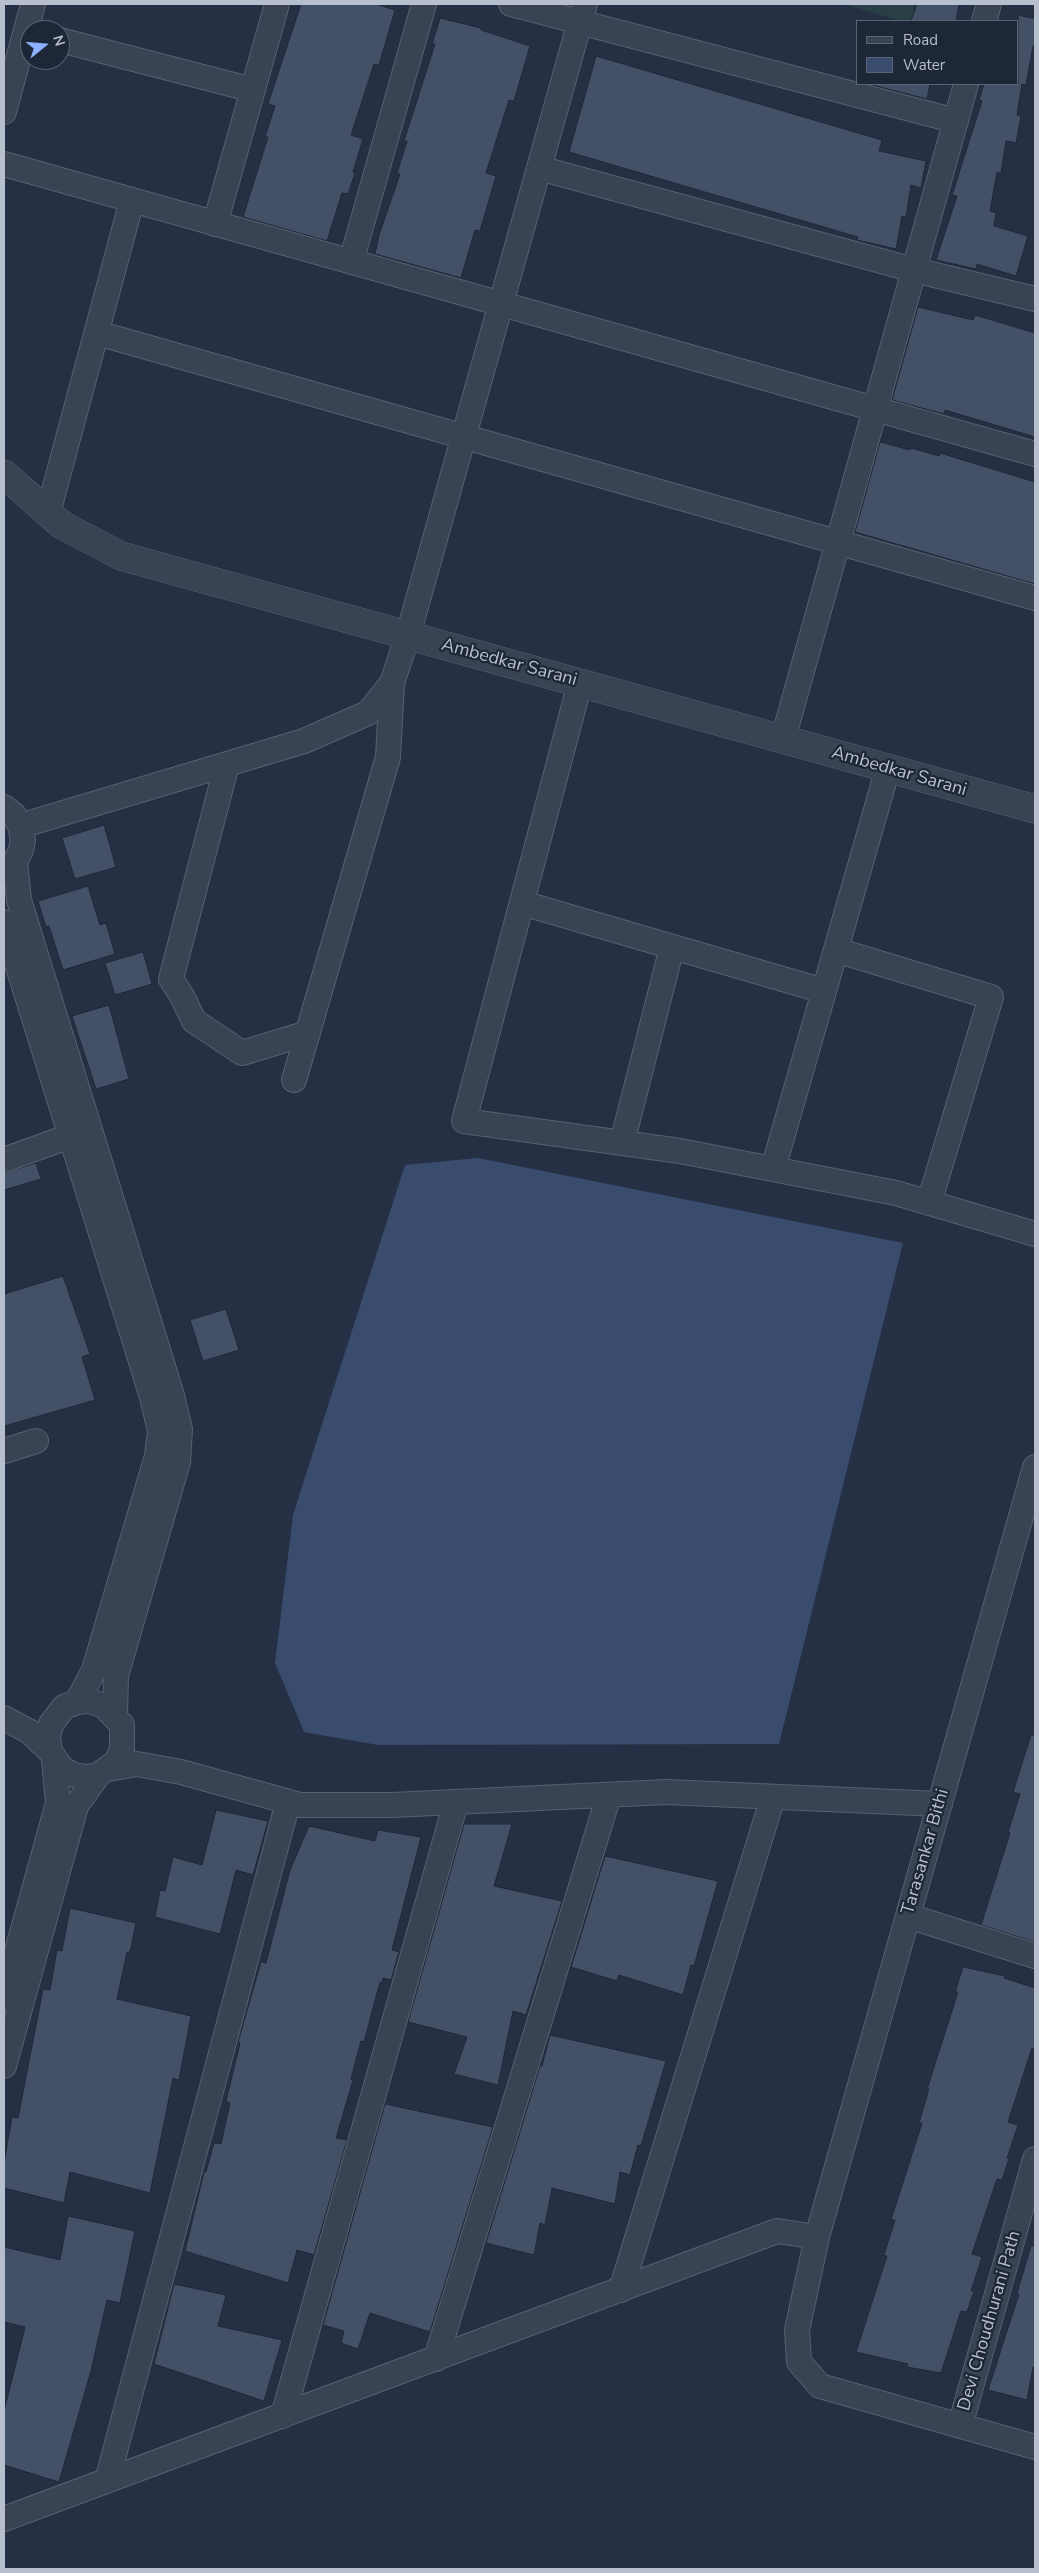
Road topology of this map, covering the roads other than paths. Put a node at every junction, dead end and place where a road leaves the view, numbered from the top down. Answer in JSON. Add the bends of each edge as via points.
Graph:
{"nodes":[{"id":1,"x":33,"y":4,"type":"edge"},
{"id":2,"x":277,"y":4,"type":"edge"},
{"id":3,"x":424,"y":4,"type":"edge"},
{"id":4,"x":510,"y":4,"type":"edge"},
{"id":5,"x":989,"y":4,"type":"edge"},
{"id":6,"x":582,"y":13,"type":"edge"},
{"id":7,"x":30,"y":20,"type":"edge"},
{"id":8,"x":984,"y":20,"type":"edge"},
{"id":9,"x":70,"y":43,"type":"edge"},
{"id":10,"x":20,"y":59,"type":"edge"},
{"id":11,"x":966,"y":85,"type":"edge"},
{"id":12,"x":253,"y":90,"type":"junction"},
{"id":13,"x":4,"y":112,"type":"edge"},
{"id":14,"x":956,"y":121,"type":"junction"},
{"id":15,"x":4,"y":164,"type":"edge"},
{"id":16,"x":539,"y":168,"type":"junction"},
{"id":17,"x":132,"y":200,"type":"junction"},
{"id":18,"x":215,"y":224,"type":"junction"},
{"id":19,"x":350,"y":262,"type":"junction"},
{"id":20,"x":914,"y":270,"type":"junction"},
{"id":21,"x":1035,"y":299,"type":"edge"},
{"id":22,"x":501,"y":304,"type":"junction"},
{"id":23,"x":97,"y":333,"type":"junction"},
{"id":24,"x":875,"y":409,"type":"junction"},
{"id":25,"x":464,"y":437,"type":"junction"},
{"id":26,"x":1035,"y":454,"type":"edge"},
{"id":27,"x":4,"y":474,"type":"edge"},
{"id":28,"x":48,"y":513,"type":"junction"},
{"id":29,"x":838,"y":542,"type":"junction"},
{"id":30,"x":1035,"y":598,"type":"edge"},
{"id":31,"x":408,"y":635,"type":"junction"},
{"id":32,"x":392,"y":683,"type":"junction"},
{"id":33,"x":580,"y":683,"type":"junction"},
{"id":34,"x":783,"y":739,"type":"junction"},
{"id":35,"x":227,"y":764,"type":"junction"},
{"id":36,"x":888,"y":768,"type":"junction"},
{"id":37,"x":4,"y":806,"type":"edge"},
{"id":38,"x":1035,"y":808,"type":"edge"},
{"id":39,"x":20,"y":826,"type":"junction"},
{"id":40,"x":10,"y":867,"type":"edge"},
{"id":41,"x":522,"y":903,"type":"junction"},
{"id":42,"x":4,"y":922,"type":"edge"},
{"id":43,"x":672,"y":947,"type":"junction"},
{"id":44,"x":836,"y":950,"type":"junction"},
{"id":45,"x":824,"y":991,"type":"junction"},
{"id":46,"x":308,"y":1033,"type":"junction"},
{"id":47,"x":294,"y":1080,"type":"dead end"},
{"id":48,"x":80,"y":1132,"type":"junction"},
{"id":49,"x":622,"y":1143,"type":"junction"},
{"id":50,"x":4,"y":1160,"type":"edge"},
{"id":51,"x":773,"y":1169,"type":"junction"},
{"id":52,"x":929,"y":1203,"type":"junction"},
{"id":53,"x":1035,"y":1234,"type":"edge"},
{"id":54,"x":36,"y":1441,"type":"dead end"},
{"id":55,"x":4,"y":1451,"type":"edge"},
{"id":56,"x":1033,"y":1481,"type":"edge"},
{"id":57,"x":67,"y":1708,"type":"junction"},
{"id":58,"x":4,"y":1714,"type":"edge"},
{"id":59,"x":4,"y":1718,"type":"edge"},
{"id":60,"x":118,"y":1720,"type":"junction"},
{"id":61,"x":52,"y":1756,"type":"junction"},
{"id":62,"x":103,"y":1772,"type":"junction"},
{"id":63,"x":181,"y":1772,"type":"junction"},
{"id":64,"x":609,"y":1795,"type":"junction"},
{"id":65,"x":774,"y":1797,"type":"junction"},
{"id":66,"x":288,"y":1802,"type":"junction"},
{"id":67,"x":456,"y":1802,"type":"junction"},
{"id":68,"x":940,"y":1804,"type":"junction"},
{"id":69,"x":908,"y":1916,"type":"junction"},
{"id":70,"x":1035,"y":1956,"type":"edge"},
{"id":71,"x":4,"y":1998,"type":"edge"},
{"id":72,"x":4,"y":2066,"type":"edge"},
{"id":73,"x":1035,"y":2159,"type":"edge"},
{"id":74,"x":817,"y":2237,"type":"junction"},
{"id":75,"x":621,"y":2290,"type":"junction"},
{"id":76,"x":436,"y":2359,"type":"junction"},
{"id":77,"x":283,"y":2416,"type":"junction"},
{"id":78,"x":960,"y":2426,"type":"junction"},
{"id":79,"x":1035,"y":2447,"type":"edge"},
{"id":80,"x":107,"y":2481,"type":"junction"},
{"id":81,"x":4,"y":2520,"type":"edge"}],
"edges":[{"from":1,"to":7,"type":"street"},
{"from":2,"to":12,"type":"street"},
{"from":3,"to":19,"type":"street"},
{"from":4,"to":6,"type":"street"},
{"from":5,"to":8,"type":"street"},
{"from":6,"to":14,"type":"street"},
{"from":6,"to":16,"type":"street"},
{"from":9,"to":12,"type":"street"},
{"from":10,"to":13,"type":"street"},
{"from":11,"to":14,"type":"street"},
{"from":12,"to":18,"type":"street"},
{"from":14,"to":20,"type":"street"},
{"from":15,"to":17,"type":"street"},
{"from":16,"to":20,"type":"street"},
{"from":16,"to":22,"type":"street"},
{"from":17,"to":18,"type":"street"},
{"from":17,"to":23,"type":"street"},
{"from":18,"to":19,"type":"street"},
{"from":19,"to":22,"type":"street"},
{"from":20,"to":21,"type":"street"},
{"from":20,"to":24,"type":"street"},
{"from":22,"to":24,"type":"street"},
{"from":22,"to":25,"type":"street"},
{"from":23,"to":25,"type":"street"},
{"from":23,"to":28,"type":"street"},
{"from":24,"to":26,"type":"street"},
{"from":24,"to":29,"type":"street"},
{"from":25,"to":29,"type":"street"},
{"from":25,"to":31,"type":"street"},
{"from":27,"to":28,"type":"street","name":"Ambedkar Sarani"},
{"from":28,"to":31,"type":"street","name":"Ambedkar Sarani","via":[[121,556]]},
{"from":29,"to":30,"type":"street"},
{"from":29,"to":34,"type":"street"},
{"from":31,"to":32,"type":"street"},
{"from":31,"to":33,"type":"street","name":"Ambedkar Sarani"},
{"from":32,"to":35,"type":"street","via":[[368,713],[304,741]]},
{"from":32,"to":46,"type":"street","via":[[388,757]]},
{"from":33,"to":34,"type":"street","name":"Ambedkar Sarani"},
{"from":33,"to":41,"type":"street"},
{"from":34,"to":36,"type":"street","name":"Ambedkar Sarani"},
{"from":35,"to":39,"type":"street"},
{"from":35,"to":46,"type":"street","via":[[171,979],[194,1020],[242,1053]]},
{"from":36,"to":38,"type":"street","name":"Ambedkar Sarani"},
{"from":36,"to":44,"type":"street"},
{"from":37,"to":39,"type":"street"},
{"from":39,"to":40,"type":"street","via":[[21,850]]},
{"from":40,"to":48,"type":"street"},
{"from":41,"to":43,"type":"street"},
{"from":41,"to":49,"type":"street","via":[[464,1121]]},
{"from":42,"to":48,"type":"street"},
{"from":43,"to":45,"type":"street"},
{"from":43,"to":49,"type":"street"},
{"from":44,"to":45,"type":"street"},
{"from":44,"to":52,"type":"street","via":[[991,997]]},
{"from":45,"to":51,"type":"street"},
{"from":46,"to":47,"type":"street"},
{"from":48,"to":50,"type":"street"},
{"from":48,"to":57,"type":"street","via":[[160,1431],[156,1456],[94,1670]]},
{"from":48,"to":60,"type":"street","via":[[171,1392],[180,1429],[178,1462],[116,1676]]},
{"from":49,"to":51,"type":"street"},
{"from":51,"to":52,"type":"street","via":[[896,1193]]},
{"from":52,"to":53,"type":"street"},
{"from":54,"to":55,"type":"street"},
{"from":56,"to":68,"type":"street","name":"Tarasankar Bithi"},
{"from":57,"to":58,"type":"street","via":[[36,1717]]},
{"from":57,"to":60,"type":"street","via":[[89,1701],[104,1706]]},
{"from":57,"to":61,"type":"street","via":[[50,1724],[48,1737]]},
{"from":59,"to":61,"type":"street","via":[[30,1732]]},
{"from":60,"to":62,"type":"street","via":[[122,1750],[116,1762]]},
{"from":60,"to":63,"type":"street","via":[[136,1744]]},
{"from":61,"to":62,"type":"street","via":[[62,1769],[74,1775],[87,1777]]},
{"from":61,"to":71,"type":"street","via":[[58,1803]]},
{"from":62,"to":63,"type":"street","via":[[137,1764]]},
{"from":62,"to":72,"type":"street","via":[[76,1806]]},
{"from":63,"to":66,"type":"street"},
{"from":64,"to":65,"type":"street","via":[[666,1792]]},
{"from":64,"to":67,"type":"street"},
{"from":64,"to":76,"type":"street"},
{"from":65,"to":68,"type":"street"},
{"from":65,"to":75,"type":"street"},
{"from":66,"to":67,"type":"street","via":[[300,1805]]},
{"from":66,"to":80,"type":"street"},
{"from":67,"to":77,"type":"street"},
{"from":68,"to":69,"type":"street","name":"Tarasankar Bithi"},
{"from":69,"to":70,"type":"street"},
{"from":69,"to":74,"type":"street","name":"Tarasankar Bithi"},
{"from":73,"to":78,"type":"street","name":"Devi Choudhurani Path"},
{"from":74,"to":75,"type":"street","via":[[777,2231]]},
{"from":74,"to":78,"type":"street","name":"Tarasankar Bithi","via":[[797,2330],[798,2362],[820,2386]]},
{"from":75,"to":76,"type":"street"},
{"from":76,"to":77,"type":"street"},
{"from":77,"to":80,"type":"street"},
{"from":78,"to":79,"type":"street","name":"Tarasankar Bithi"},
{"from":80,"to":81,"type":"street"}]}
